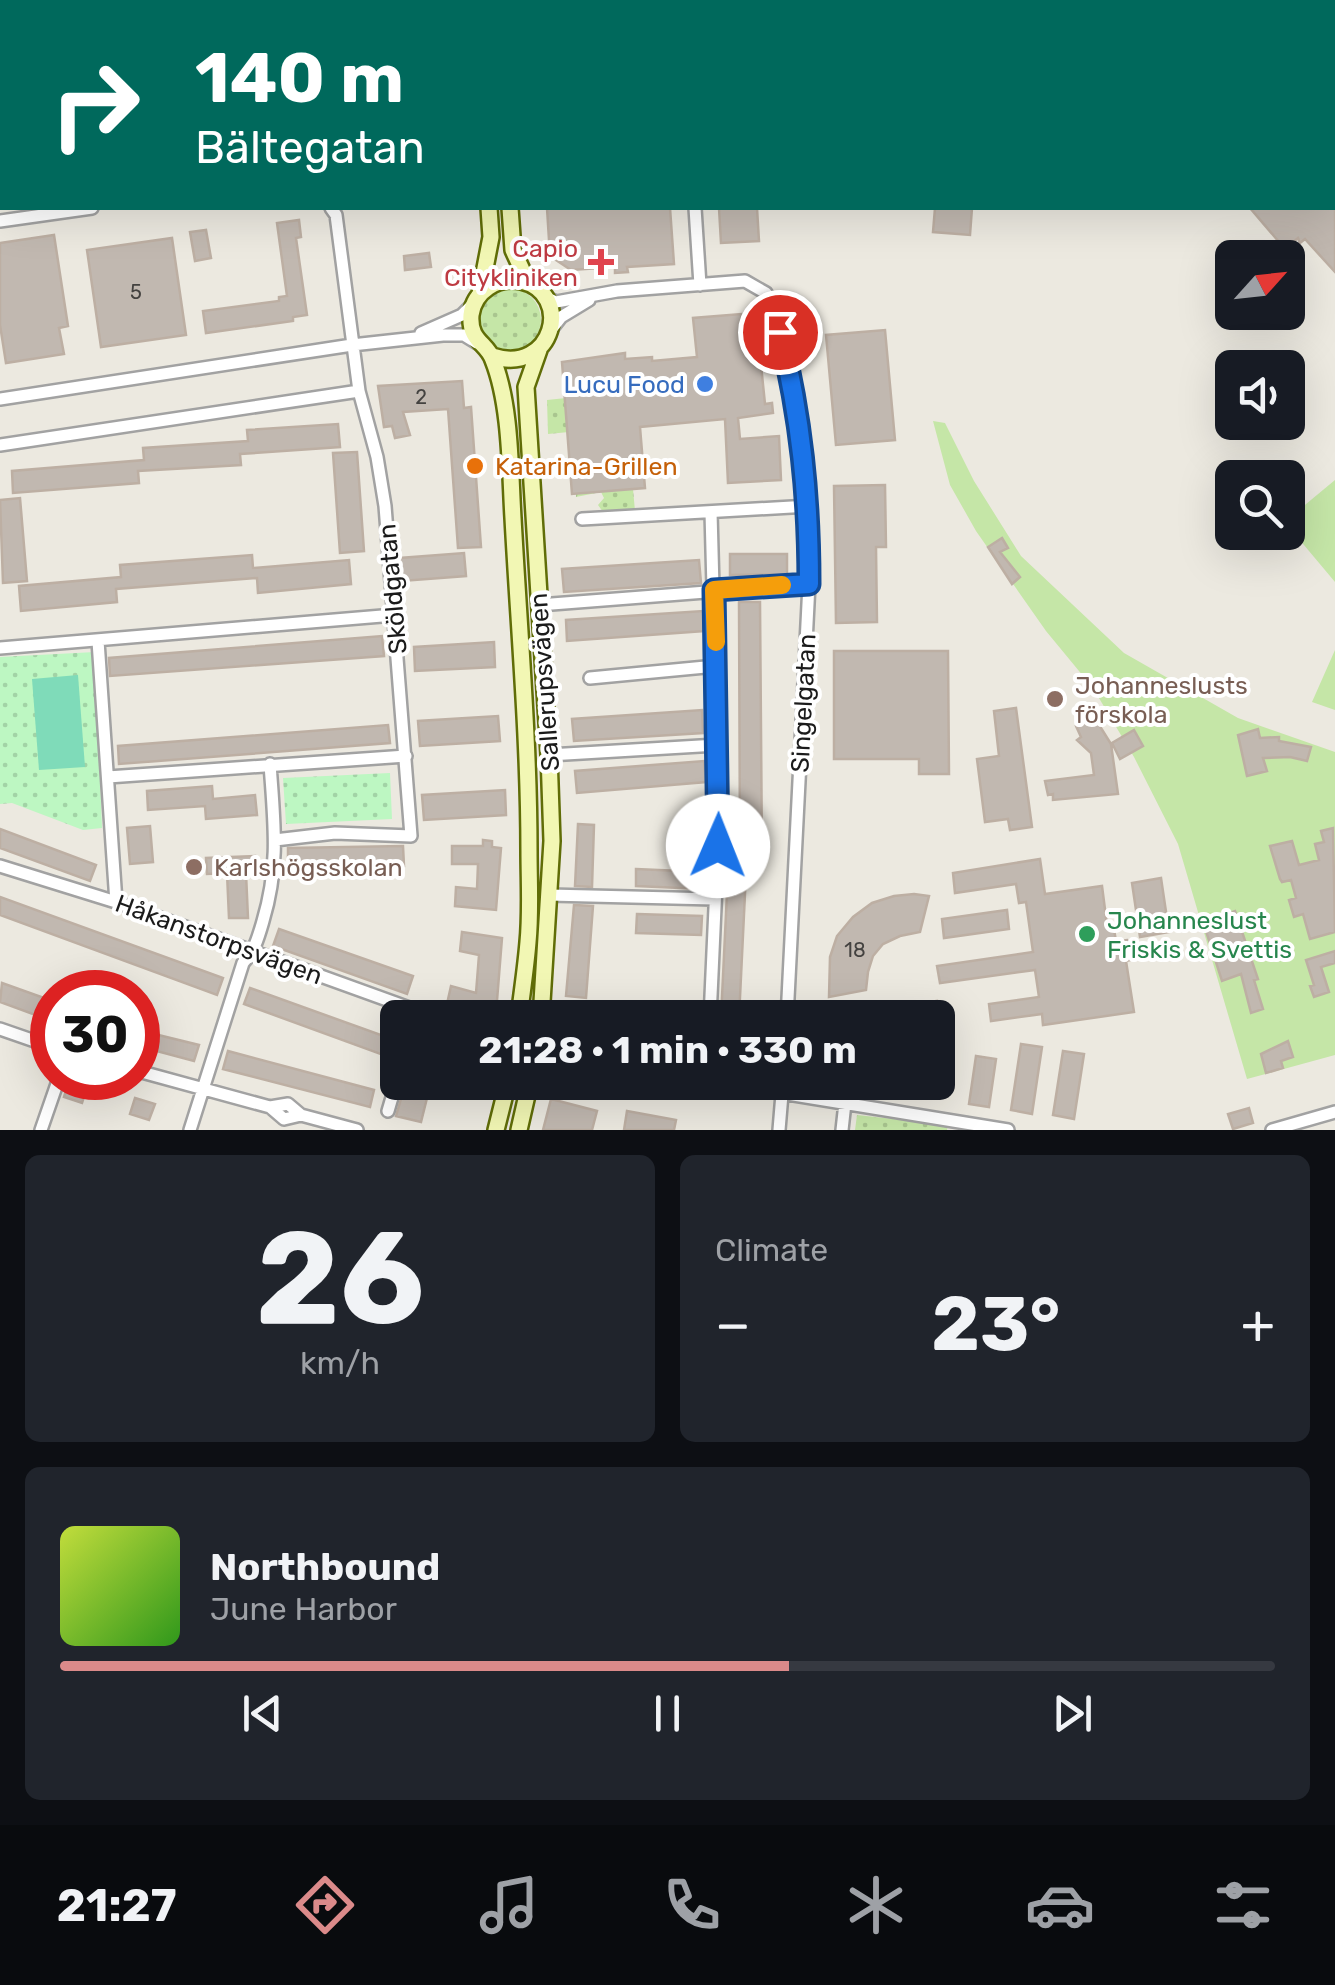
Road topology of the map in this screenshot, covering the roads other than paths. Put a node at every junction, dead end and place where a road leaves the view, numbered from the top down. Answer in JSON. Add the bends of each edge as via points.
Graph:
{"nodes":[{"id":1,"x":78,"y":210,"type":"edge"},
{"id":2,"x":332,"y":210,"type":"edge"},
{"id":3,"x":489,"y":210,"type":"edge"},
{"id":4,"x":510,"y":210,"type":"edge"},
{"id":5,"x":695,"y":210,"type":"edge"},
{"id":6,"x":0,"y":221,"type":"edge"},
{"id":7,"x":528,"y":283,"type":"junction"},
{"id":8,"x":700,"y":284,"type":"junction"},
{"id":9,"x":617,"y":291,"type":"junction"},
{"id":10,"x":478,"y":297,"type":"junction"},
{"id":11,"x":544,"y":297,"type":"junction"},
{"id":12,"x":550,"y":332,"type":"junction"},
{"id":13,"x":402,"y":339,"type":"junction"},
{"id":14,"x":352,"y":345,"type":"junction"},
{"id":15,"x":540,"y":349,"type":"junction"},
{"id":16,"x":486,"y":351,"type":"junction"},
{"id":17,"x":359,"y":391,"type":"junction"},
{"id":18,"x":0,"y":399,"type":"edge"},
{"id":19,"x":0,"y":445,"type":"edge"},
{"id":20,"x":809,"y":506,"type":"junction"},
{"id":21,"x":711,"y":512,"type":"junction"},
{"id":22,"x":582,"y":519,"type":"dead end"},
{"id":23,"x":809,"y":584,"type":"junction"},
{"id":24,"x":714,"y":590,"type":"junction"},
{"id":25,"x":539,"y":605,"type":"junction"},
{"id":26,"x":394,"y":615,"type":"junction"},
{"id":27,"x":98,"y":641,"type":"junction"},
{"id":28,"x":0,"y":648,"type":"edge"},
{"id":29,"x":716,"y":666,"type":"junction"},
{"id":30,"x":590,"y":678,"type":"dead end"},
{"id":31,"x":718,"y":746,"type":"junction"},
{"id":32,"x":550,"y":755,"type":"junction"},
{"id":33,"x":406,"y":756,"type":"junction"},
{"id":34,"x":270,"y":764,"type":"junction"},
{"id":35,"x":108,"y":777,"type":"junction"},
{"id":36,"x":275,"y":840,"type":"junction"},
{"id":37,"x":0,"y":866,"type":"edge"},
{"id":38,"x":550,"y":895,"type":"junction"},
{"id":39,"x":714,"y":899,"type":"junction"},
{"id":40,"x":116,"y":902,"type":"junction"},
{"id":41,"x":254,"y":952,"type":"junction"},
{"id":42,"x":380,"y":1000,"type":"edge"},
{"id":43,"x":522,"y":1000,"type":"edge"},
{"id":44,"x":542,"y":1000,"type":"edge"},
{"id":45,"x":711,"y":1000,"type":"edge"},
{"id":46,"x":788,"y":1000,"type":"edge"},
{"id":47,"x":0,"y":1029,"type":"edge"},
{"id":48,"x":30,"y":1039,"type":"edge"},
{"id":49,"x":160,"y":1077,"type":"edge"},
{"id":50,"x":203,"y":1088,"type":"junction"},
{"id":51,"x":52,"y":1100,"type":"edge"},
{"id":52,"x":391,"y":1100,"type":"edge"},
{"id":53,"x":504,"y":1100,"type":"edge"},
{"id":54,"x":526,"y":1100,"type":"edge"},
{"id":55,"x":782,"y":1100,"type":"edge"},
{"id":56,"x":833,"y":1100,"type":"edge"},
{"id":57,"x":845,"y":1103,"type":"junction"},
{"id":58,"x":388,"y":1111,"type":"dead end"},
{"id":59,"x":1335,"y":1112,"type":"edge"},
{"id":60,"x":952,"y":1126,"type":"edge"},
{"id":61,"x":339,"y":1128,"type":"edge"},
{"id":62,"x":42,"y":1130,"type":"edge"},
{"id":63,"x":190,"y":1130,"type":"edge"},
{"id":64,"x":357,"y":1130,"type":"edge"},
{"id":65,"x":496,"y":1130,"type":"edge"},
{"id":66,"x":519,"y":1130,"type":"edge"},
{"id":67,"x":779,"y":1130,"type":"edge"},
{"id":68,"x":842,"y":1130,"type":"edge"},
{"id":69,"x":1008,"y":1130,"type":"edge"},
{"id":70,"x":1272,"y":1130,"type":"edge"}],
"edges":[{"from":1,"to":6,"type":"street"},
{"from":2,"to":14,"type":"street","name":"Sköldgatan"},
{"from":3,"to":10,"type":"main road","name":"Sallerupsvägen","via":[[491,237]]},
{"from":4,"to":7,"type":"main road","via":[[513,250]]},
{"from":5,"to":8,"type":"street"},
{"from":7,"to":10,"type":"main road","via":[[497,282]]},
{"from":7,"to":11,"type":"main road"},
{"from":8,"to":9,"type":"street","name":"Singelgatan"},
{"from":8,"to":20,"type":"street","name":"Singelgatan","via":[[745,281],[772,304],[804,448]]},
{"from":9,"to":11,"type":"street","name":"Singelgatan","via":[[556,302]]},
{"from":9,"to":12,"type":"street","name":"Singelgatan","via":[[578,306]]},
{"from":10,"to":13,"type":"street","via":[[462,315]]},
{"from":10,"to":16,"type":"main road","name":"Sallerupsvägen","via":[[472,328]]},
{"from":11,"to":12,"type":"main road"},
{"from":12,"to":15,"type":"main road","name":"Sallerupsvägen"},
{"from":13,"to":14,"type":"street"},
{"from":13,"to":16,"type":"street","via":[[464,336]]},
{"from":14,"to":17,"type":"street","name":"Sköldgatan"},
{"from":14,"to":18,"type":"street"},
{"from":15,"to":16,"type":"main road","via":[[517,360]]},
{"from":15,"to":25,"type":"main road","name":"Sallerupsvägen","via":[[526,387]]},
{"from":16,"to":43,"type":"main road","name":"Sallerupsvägen","via":[[508,443],[528,758]]},
{"from":17,"to":19,"type":"street"},
{"from":17,"to":26,"type":"street","name":"Sköldgatan","via":[[385,506]]},
{"from":20,"to":21,"type":"street"},
{"from":20,"to":23,"type":"street","name":"Singelgatan"},
{"from":21,"to":22,"type":"street"},
{"from":21,"to":24,"type":"street"},
{"from":23,"to":24,"type":"street"},
{"from":23,"to":46,"type":"street","name":"Singelgatan"},
{"from":24,"to":25,"type":"street"},
{"from":24,"to":29,"type":"street"},
{"from":25,"to":32,"type":"main road","name":"Sallerupsvägen"},
{"from":26,"to":27,"type":"street"},
{"from":26,"to":33,"type":"street","name":"Sköldgatan"},
{"from":27,"to":28,"type":"street"},
{"from":27,"to":35,"type":"street"},
{"from":29,"to":30,"type":"street"},
{"from":29,"to":31,"type":"street"},
{"from":31,"to":32,"type":"street"},
{"from":31,"to":39,"type":"street"},
{"from":32,"to":38,"type":"main road","name":"Sallerupsvägen"},
{"from":33,"to":34,"type":"street"},
{"from":33,"to":36,"type":"street","name":"Sköldgatan","via":[[410,836],[336,833]]},
{"from":34,"to":35,"type":"street"},
{"from":34,"to":36,"type":"street"},
{"from":35,"to":40,"type":"street"},
{"from":36,"to":41,"type":"street","via":[[276,871]]},
{"from":37,"to":40,"type":"street","name":"Håkanstorpsvägen"},
{"from":38,"to":39,"type":"street"},
{"from":38,"to":44,"type":"main road","name":"Sallerupsvägen"},
{"from":39,"to":45,"type":"street"},
{"from":40,"to":41,"type":"street","name":"Håkanstorpsvägen"},
{"from":41,"to":42,"type":"street","name":"Håkanstorpsvägen"},
{"from":41,"to":50,"type":"street","via":[[243,963]]},
{"from":47,"to":48,"type":"street"},
{"from":49,"to":50,"type":"street"},
{"from":50,"to":61,"type":"street","via":[[270,1108],[284,1119],[301,1116]]},
{"from":50,"to":63,"type":"street"},
{"from":51,"to":62,"type":"street"},
{"from":52,"to":58,"type":"street"},
{"from":53,"to":65,"type":"main road"},
{"from":54,"to":66,"type":"main road"},
{"from":55,"to":67,"type":"street"},
{"from":56,"to":57,"type":"street"},
{"from":57,"to":60,"type":"street"},
{"from":57,"to":68,"type":"street"},
{"from":59,"to":70,"type":"street"},
{"from":60,"to":69,"type":"street"},
{"from":61,"to":64,"type":"street"}]}
